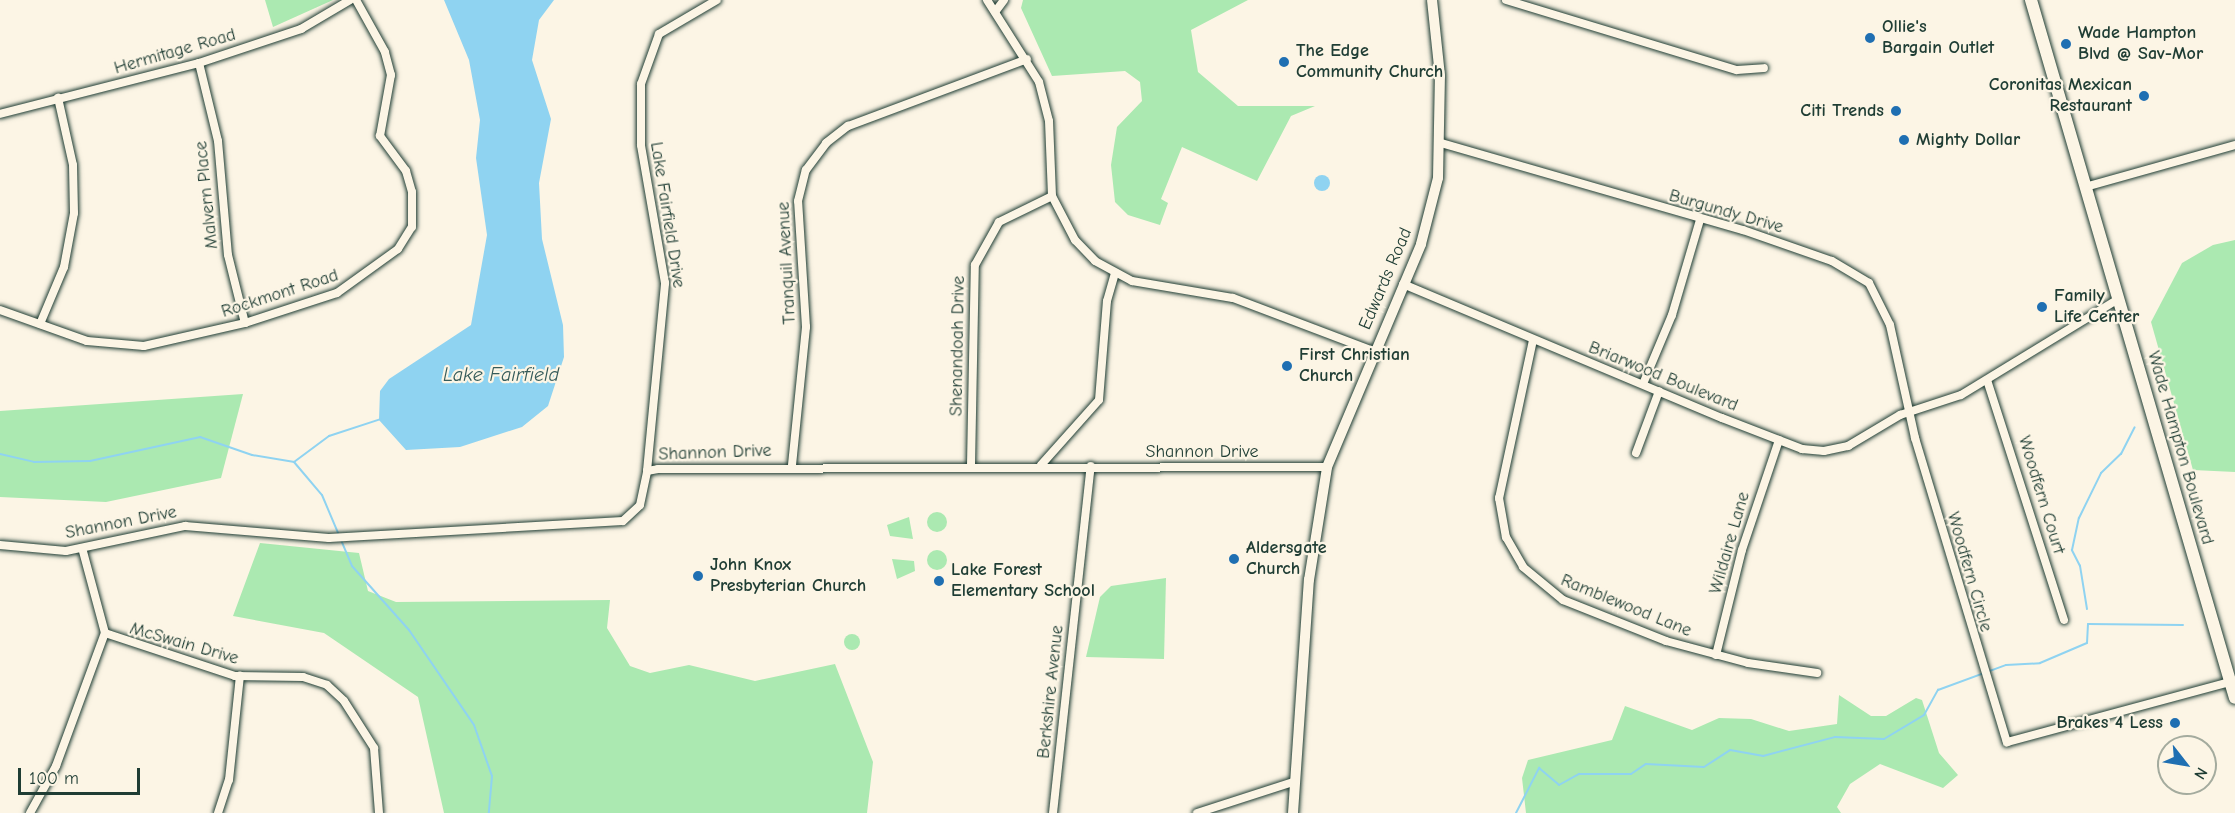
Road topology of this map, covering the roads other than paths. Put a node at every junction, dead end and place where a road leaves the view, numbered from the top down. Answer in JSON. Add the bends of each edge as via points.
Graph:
{"nodes":[{"id":1,"x":350,"y":0,"type":"edge"},
{"id":2,"x":356,"y":0,"type":"edge"},
{"id":3,"x":717,"y":0,"type":"edge"},
{"id":4,"x":987,"y":0,"type":"edge"},
{"id":5,"x":1004,"y":0,"type":"edge"},
{"id":6,"x":1432,"y":0,"type":"edge"},
{"id":7,"x":1506,"y":0,"type":"edge"},
{"id":8,"x":2031,"y":0,"type":"edge"},
{"id":9,"x":995,"y":12,"type":"junction"},
{"id":10,"x":1026,"y":59,"type":"junction"},
{"id":11,"x":199,"y":63,"type":"junction"},
{"id":12,"x":1764,"y":68,"type":"dead end"},
{"id":13,"x":58,"y":98,"type":"junction"},
{"id":14,"x":0,"y":114,"type":"edge"},
{"id":15,"x":1441,"y":143,"type":"junction"},
{"id":16,"x":2235,"y":145,"type":"edge"},
{"id":17,"x":2085,"y":187,"type":"junction"},
{"id":18,"x":1052,"y":196,"type":"junction"},
{"id":19,"x":1700,"y":220,"type":"junction"},
{"id":20,"x":1114,"y":273,"type":"junction"},
{"id":21,"x":1402,"y":284,"type":"junction"},
{"id":22,"x":2118,"y":299,"type":"junction"},
{"id":23,"x":0,"y":310,"type":"edge"},
{"id":24,"x":245,"y":323,"type":"junction"},
{"id":25,"x":40,"y":324,"type":"junction"},
{"id":26,"x":1533,"y":340,"type":"junction"},
{"id":27,"x":1373,"y":351,"type":"junction"},
{"id":28,"x":1987,"y":380,"type":"junction"},
{"id":29,"x":1643,"y":384,"type":"junction"},
{"id":30,"x":1659,"y":391,"type":"junction"},
{"id":31,"x":1913,"y":410,"type":"junction"},
{"id":32,"x":1779,"y":440,"type":"junction"},
{"id":33,"x":1636,"y":453,"type":"dead end"},
{"id":34,"x":792,"y":465,"type":"junction"},
{"id":35,"x":971,"y":465,"type":"junction"},
{"id":36,"x":1041,"y":465,"type":"junction"},
{"id":37,"x":1091,"y":466,"type":"junction"},
{"id":38,"x":1327,"y":467,"type":"junction"},
{"id":39,"x":647,"y":471,"type":"junction"},
{"id":40,"x":0,"y":545,"type":"edge"},
{"id":41,"x":82,"y":548,"type":"junction"},
{"id":42,"x":2064,"y":620,"type":"dead end"},
{"id":43,"x":105,"y":633,"type":"junction"},
{"id":44,"x":1716,"y":655,"type":"junction"},
{"id":45,"x":1817,"y":673,"type":"dead end"},
{"id":46,"x":240,"y":676,"type":"junction"},
{"id":47,"x":2230,"y":682,"type":"junction"},
{"id":48,"x":2235,"y":698,"type":"edge"},
{"id":49,"x":1293,"y":782,"type":"junction"},
{"id":50,"x":30,"y":813,"type":"edge"},
{"id":51,"x":218,"y":813,"type":"edge"},
{"id":52,"x":379,"y":813,"type":"edge"},
{"id":53,"x":1053,"y":813,"type":"edge"},
{"id":54,"x":1197,"y":813,"type":"edge"},
{"id":55,"x":1293,"y":813,"type":"edge"}],
"edges":[{"from":1,"to":11,"type":"street","name":"Hermitage Road","via":[[301,29]]},
{"from":2,"to":24,"type":"street","name":"Rockmont Road","via":[[389,62],[391,87],[379,130],[409,179],[412,227],[398,249],[347,288]]},
{"from":3,"to":39,"type":"street","name":"Lake Fairfield Drive","via":[[659,33],[641,84],[641,145],[665,283]]},
{"from":4,"to":9,"type":"street"},
{"from":5,"to":9,"type":"street"},
{"from":6,"to":15,"type":"street","name":"Edwards Road"},
{"from":7,"to":12,"type":"street","via":[[1737,70]]},
{"from":8,"to":17,"type":"main road","name":"Wade Hampton Boulevard"},
{"from":9,"to":10,"type":"street"},
{"from":10,"to":18,"type":"street","via":[[1046,106]]},
{"from":10,"to":34,"type":"street","name":"Tranquil Avenue","via":[[849,126],[826,142],[806,170],[798,201],[806,327]]},
{"from":11,"to":13,"type":"street","name":"Hermitage Road"},
{"from":11,"to":24,"type":"street","name":"Malvern Place","via":[[218,141],[228,255]]},
{"from":13,"to":14,"type":"street","name":"Hermitage Road"},
{"from":13,"to":25,"type":"street","via":[[73,165],[74,213],[64,267]]},
{"from":15,"to":19,"type":"street","name":"Burgundy Drive"},
{"from":15,"to":21,"type":"street","name":"Edwards Road","via":[[1430,214]]},
{"from":16,"to":17,"type":"street"},
{"from":17,"to":22,"type":"main road","name":"Wade Hampton Boulevard"},
{"from":18,"to":20,"type":"street","via":[[1075,240]]},
{"from":18,"to":35,"type":"street","name":"Shenandoah Drive","via":[[999,222],[975,265]]},
{"from":19,"to":29,"type":"street","via":[[1672,315]]},
{"from":19,"to":31,"type":"street","name":"Burgundy Drive","via":[[1822,257],[1869,283],[1890,325]]},
{"from":20,"to":27,"type":"street","via":[[1151,287],[1233,298]]},
{"from":20,"to":36,"type":"street","via":[[1107,301],[1099,400]]},
{"from":21,"to":26,"type":"street","name":"Briarwood Boulevard"},
{"from":21,"to":27,"type":"street","name":"Edwards Road"},
{"from":22,"to":28,"type":"street"},
{"from":22,"to":47,"type":"main road","name":"Wade Hampton Boulevard"},
{"from":23,"to":25,"type":"street","name":"Rockmont Road"},
{"from":24,"to":25,"type":"street","name":"Rockmont Road","via":[[128,347],[87,340]]},
{"from":26,"to":29,"type":"street","name":"Briarwood Boulevard"},
{"from":26,"to":44,"type":"street","name":"Ramblewood Lane","via":[[1499,488],[1509,545],[1536,581],[1563,600]]},
{"from":27,"to":38,"type":"street","name":"Edwards Road"},
{"from":28,"to":31,"type":"street","via":[[1940,404]]},
{"from":28,"to":42,"type":"street","name":"Woodfern Court"},
{"from":29,"to":30,"type":"street","name":"Briarwood Boulevard"},
{"from":30,"to":32,"type":"street","name":"Briarwood Boulevard"},
{"from":30,"to":33,"type":"street"},
{"from":31,"to":32,"type":"street","name":"Briarwood Boulevard","via":[[1838,449],[1809,450]]},
{"from":31,"to":47,"type":"street","name":"Woodfern Circle","via":[[1915,438],[2007,742]]},
{"from":32,"to":44,"type":"street","name":"Wildaire Lane","via":[[1742,550]]},
{"from":34,"to":35,"type":"street","name":"Shannon Drive"},
{"from":34,"to":39,"type":"street","name":"Shannon Drive"},
{"from":35,"to":36,"type":"street","name":"Shannon Drive"},
{"from":36,"to":37,"type":"street","name":"Shannon Drive"},
{"from":37,"to":38,"type":"street","name":"Shannon Drive"},
{"from":37,"to":53,"type":"street","name":"Berkshire Avenue"},
{"from":38,"to":49,"type":"street","name":"Edwards Road","via":[[1309,580]]},
{"from":39,"to":41,"type":"street","name":"Shannon Drive","via":[[640,505],[623,520],[344,538],[185,526]]},
{"from":40,"to":41,"type":"street","name":"Shannon Drive"},
{"from":41,"to":43,"type":"street"},
{"from":43,"to":46,"type":"street","name":"McSwain Drive"},
{"from":43,"to":50,"type":"street","via":[[56,766]]},
{"from":44,"to":45,"type":"street","name":"Ramblewood Lane"},
{"from":46,"to":51,"type":"street","via":[[229,780]]},
{"from":46,"to":52,"type":"street","name":"McSwain Drive","via":[[303,677],[332,689],[374,748]]},
{"from":47,"to":48,"type":"main road","name":"Wade Hampton Boulevard"},
{"from":49,"to":54,"type":"street"},
{"from":49,"to":55,"type":"street","name":"Edwards Road"}]}
